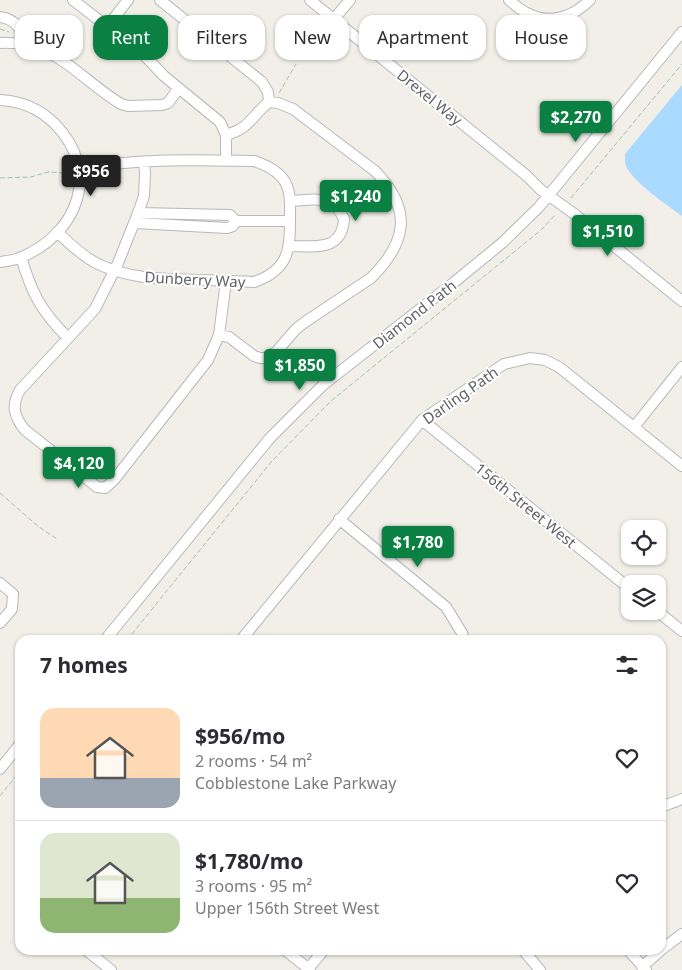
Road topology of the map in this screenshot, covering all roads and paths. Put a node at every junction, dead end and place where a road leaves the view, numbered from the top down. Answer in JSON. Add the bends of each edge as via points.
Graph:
{"nodes":[{"id":1,"x":73,"y":0,"type":"edge"},
{"id":2,"x":128,"y":0,"type":"edge"},
{"id":3,"x":160,"y":0,"type":"edge"},
{"id":4,"x":310,"y":0,"type":"edge"},
{"id":5,"x":350,"y":0,"type":"edge"},
{"id":6,"x":509,"y":0,"type":"edge"},
{"id":7,"x":590,"y":0,"type":"edge"},
{"id":8,"x":85,"y":4,"type":"edge"},
{"id":9,"x":96,"y":15,"type":"edge"},
{"id":10,"x":116,"y":15,"type":"edge"},
{"id":11,"x":329,"y":15,"type":"edge"},
{"id":12,"x":337,"y":15,"type":"edge"},
{"id":13,"x":0,"y":17,"type":"edge"},
{"id":14,"x":15,"y":23,"type":"edge"},
{"id":15,"x":349,"y":31,"type":"edge"},
{"id":16,"x":682,"y":32,"type":"edge"},
{"id":17,"x":0,"y":42,"type":"edge"},
{"id":18,"x":15,"y":43,"type":"edge"},
{"id":19,"x":64,"y":60,"type":"edge"},
{"id":20,"x":149,"y":60,"type":"edge"},
{"id":21,"x":296,"y":64,"type":"dead end"},
{"id":22,"x":682,"y":64,"type":"edge"},
{"id":23,"x":178,"y":89,"type":"junction"},
{"id":24,"x":0,"y":100,"type":"edge"},
{"id":25,"x":271,"y":102,"type":"junction"},
{"id":26,"x":226,"y":135,"type":"junction"},
{"id":27,"x":226,"y":160,"type":"junction"},
{"id":28,"x":144,"y":162,"type":"junction"},
{"id":29,"x":80,"y":168,"type":"junction"},
{"id":30,"x":69,"y":173,"type":"dead end"},
{"id":31,"x":0,"y":178,"type":"edge"},
{"id":32,"x":549,"y":195,"type":"junction"},
{"id":33,"x":290,"y":201,"type":"junction"},
{"id":34,"x":564,"y":206,"type":"junction"},
{"id":35,"x":136,"y":218,"type":"junction"},
{"id":36,"x":290,"y":221,"type":"junction"},
{"id":37,"x":58,"y":232,"type":"junction"},
{"id":38,"x":290,"y":246,"type":"junction"},
{"id":39,"x":21,"y":257,"type":"junction"},
{"id":40,"x":0,"y":262,"type":"edge"},
{"id":41,"x":113,"y":270,"type":"junction"},
{"id":42,"x":226,"y":281,"type":"junction"},
{"id":43,"x":682,"y":301,"type":"edge"},
{"id":44,"x":219,"y":336,"type":"junction"},
{"id":45,"x":68,"y":338,"type":"junction"},
{"id":46,"x":682,"y":367,"type":"edge"},
{"id":47,"x":422,"y":420,"type":"junction"},
{"id":48,"x":634,"y":426,"type":"junction"},
{"id":49,"x":682,"y":466,"type":"edge"},
{"id":50,"x":0,"y":493,"type":"edge"},
{"id":51,"x":339,"y":519,"type":"junction"},
{"id":52,"x":57,"y":538,"type":"dead end"},
{"id":53,"x":621,"y":582,"type":"edge"},
{"id":54,"x":0,"y":583,"type":"edge"},
{"id":55,"x":666,"y":619,"type":"edge"},
{"id":56,"x":0,"y":623,"type":"edge"},
{"id":57,"x":682,"y":632,"type":"edge"},
{"id":58,"x":109,"y":635,"type":"edge"},
{"id":59,"x":131,"y":635,"type":"edge"},
{"id":60,"x":245,"y":635,"type":"edge"},
{"id":61,"x":463,"y":635,"type":"edge"},
{"id":62,"x":15,"y":750,"type":"edge"},
{"id":63,"x":0,"y":768,"type":"edge"},
{"id":64,"x":15,"y":777,"type":"edge"},
{"id":65,"x":0,"y":796,"type":"edge"},
{"id":66,"x":682,"y":799,"type":"edge"},
{"id":67,"x":666,"y":805,"type":"edge"},
{"id":68,"x":682,"y":934,"type":"edge"},
{"id":69,"x":666,"y":946,"type":"edge"},
{"id":70,"x":92,"y":955,"type":"edge"},
{"id":71,"x":291,"y":955,"type":"edge"},
{"id":72,"x":320,"y":955,"type":"edge"},
{"id":73,"x":527,"y":955,"type":"edge"},
{"id":74,"x":632,"y":955,"type":"edge"},
{"id":75,"x":656,"y":955,"type":"edge"},
{"id":76,"x":644,"y":968,"type":"edge"},
{"id":77,"x":111,"y":970,"type":"edge"},
{"id":78,"x":308,"y":970,"type":"edge"},
{"id":79,"x":540,"y":970,"type":"edge"}],
"edges":[{"from":1,"to":8,"type":"street"},
{"from":2,"to":10,"type":"street"},
{"from":3,"to":25,"type":"street","via":[[258,78],[266,86]]},
{"from":4,"to":11,"type":"street","name":"Drexel Way"},
{"from":5,"to":12,"type":"street"},
{"from":6,"to":7,"type":"street","via":[[525,12],[547,20],[571,14]]},
{"from":8,"to":9,"type":"street"},
{"from":13,"to":14,"type":"street"},
{"from":15,"to":32,"type":"street","name":"Drexel Way"},
{"from":16,"to":32,"type":"street","name":"Diamond Path"},
{"from":17,"to":18,"type":"street"},
{"from":19,"to":23,"type":"street","via":[[128,106],[168,103]]},
{"from":20,"to":23,"type":"street"},
{"from":21,"to":25,"type":"path","via":[[286,84]]},
{"from":22,"to":34,"type":"path"},
{"from":23,"to":26,"type":"street","via":[[220,122]]},
{"from":24,"to":29,"type":"street","via":[[31,107],[52,122],[69,140]]},
{"from":25,"to":26,"type":"street","via":[[244,128]]},
{"from":25,"to":44,"type":"street","via":[[292,109],[376,171],[396,200],[400,235],[387,259],[371,278],[296,329],[271,356],[254,356],[229,337]]},
{"from":26,"to":27,"type":"street"},
{"from":27,"to":28,"type":"street","name":"Dunberry Way"},
{"from":27,"to":33,"type":"street","name":"Dunberry Way","via":[[254,161],[273,170],[287,186]]},
{"from":28,"to":29,"type":"street","name":"Dunberry Way"},
{"from":28,"to":35,"type":"street","via":[[144,196]]},
{"from":29,"to":37,"type":"street","via":[[78,198]]},
{"from":30,"to":31,"type":"path","via":[[48,172],[31,177]]},
{"from":32,"to":34,"type":"street","name":"Drexel Way"},
{"from":32,"to":58,"type":"street","name":"Diamond Path","via":[[495,249],[323,386],[270,438]]},
{"from":33,"to":36,"type":"street","name":"Dunberry Way"},
{"from":33,"to":38,"type":"street","via":[[325,200],[335,204],[344,219],[340,235],[333,242],[324,246]]},
{"from":34,"to":43,"type":"street","name":"Drexel Way"},
{"from":34,"to":59,"type":"path","via":[[541,230],[331,401],[272,461]]},
{"from":35,"to":36,"type":"street","via":[[227,228],[236,221]]},
{"from":35,"to":41,"type":"street"},
{"from":36,"to":38,"type":"street","name":"Dunberry Way"},
{"from":37,"to":39,"type":"street","via":[[39,248]]},
{"from":37,"to":41,"type":"street","name":"Dunberry Way","via":[[82,254]]},
{"from":38,"to":42,"type":"street","name":"Dunberry Way","via":[[278,270],[266,278],[254,282]]},
{"from":39,"to":40,"type":"street"},
{"from":39,"to":45,"type":"street","via":[[33,294]]},
{"from":41,"to":42,"type":"street","name":"Dunberry Way","via":[[158,279]]},
{"from":41,"to":45,"type":"street","via":[[95,310]]},
{"from":42,"to":44,"type":"street"},
{"from":44,"to":45,"type":"street","via":[[208,360],[105,488],[97,487],[25,430],[16,417],[14,404],[20,390]]},
{"from":46,"to":48,"type":"street"},
{"from":47,"to":48,"type":"street","name":"Darling Path","via":[[504,364],[530,358],[545,360],[559,367]]},
{"from":47,"to":51,"type":"street","name":"Darling Path"},
{"from":47,"to":53,"type":"street","name":"156th Street West"},
{"from":48,"to":49,"type":"street","name":"Darling Path"},
{"from":50,"to":52,"type":"path","via":[[39,527]]},
{"from":51,"to":60,"type":"street","name":"Darling Path"},
{"from":51,"to":61,"type":"street","via":[[446,607]]},
{"from":54,"to":56,"type":"street","via":[[13,594],[12,609]]},
{"from":55,"to":57,"type":"street"},
{"from":62,"to":63,"type":"street"},
{"from":64,"to":65,"type":"path"},
{"from":66,"to":67,"type":"street"},
{"from":68,"to":69,"type":"street"},
{"from":70,"to":77,"type":"street"},
{"from":71,"to":78,"type":"street"},
{"from":72,"to":78,"type":"street"},
{"from":73,"to":79,"type":"street"},
{"from":74,"to":76,"type":"street"},
{"from":75,"to":76,"type":"street"}]}
